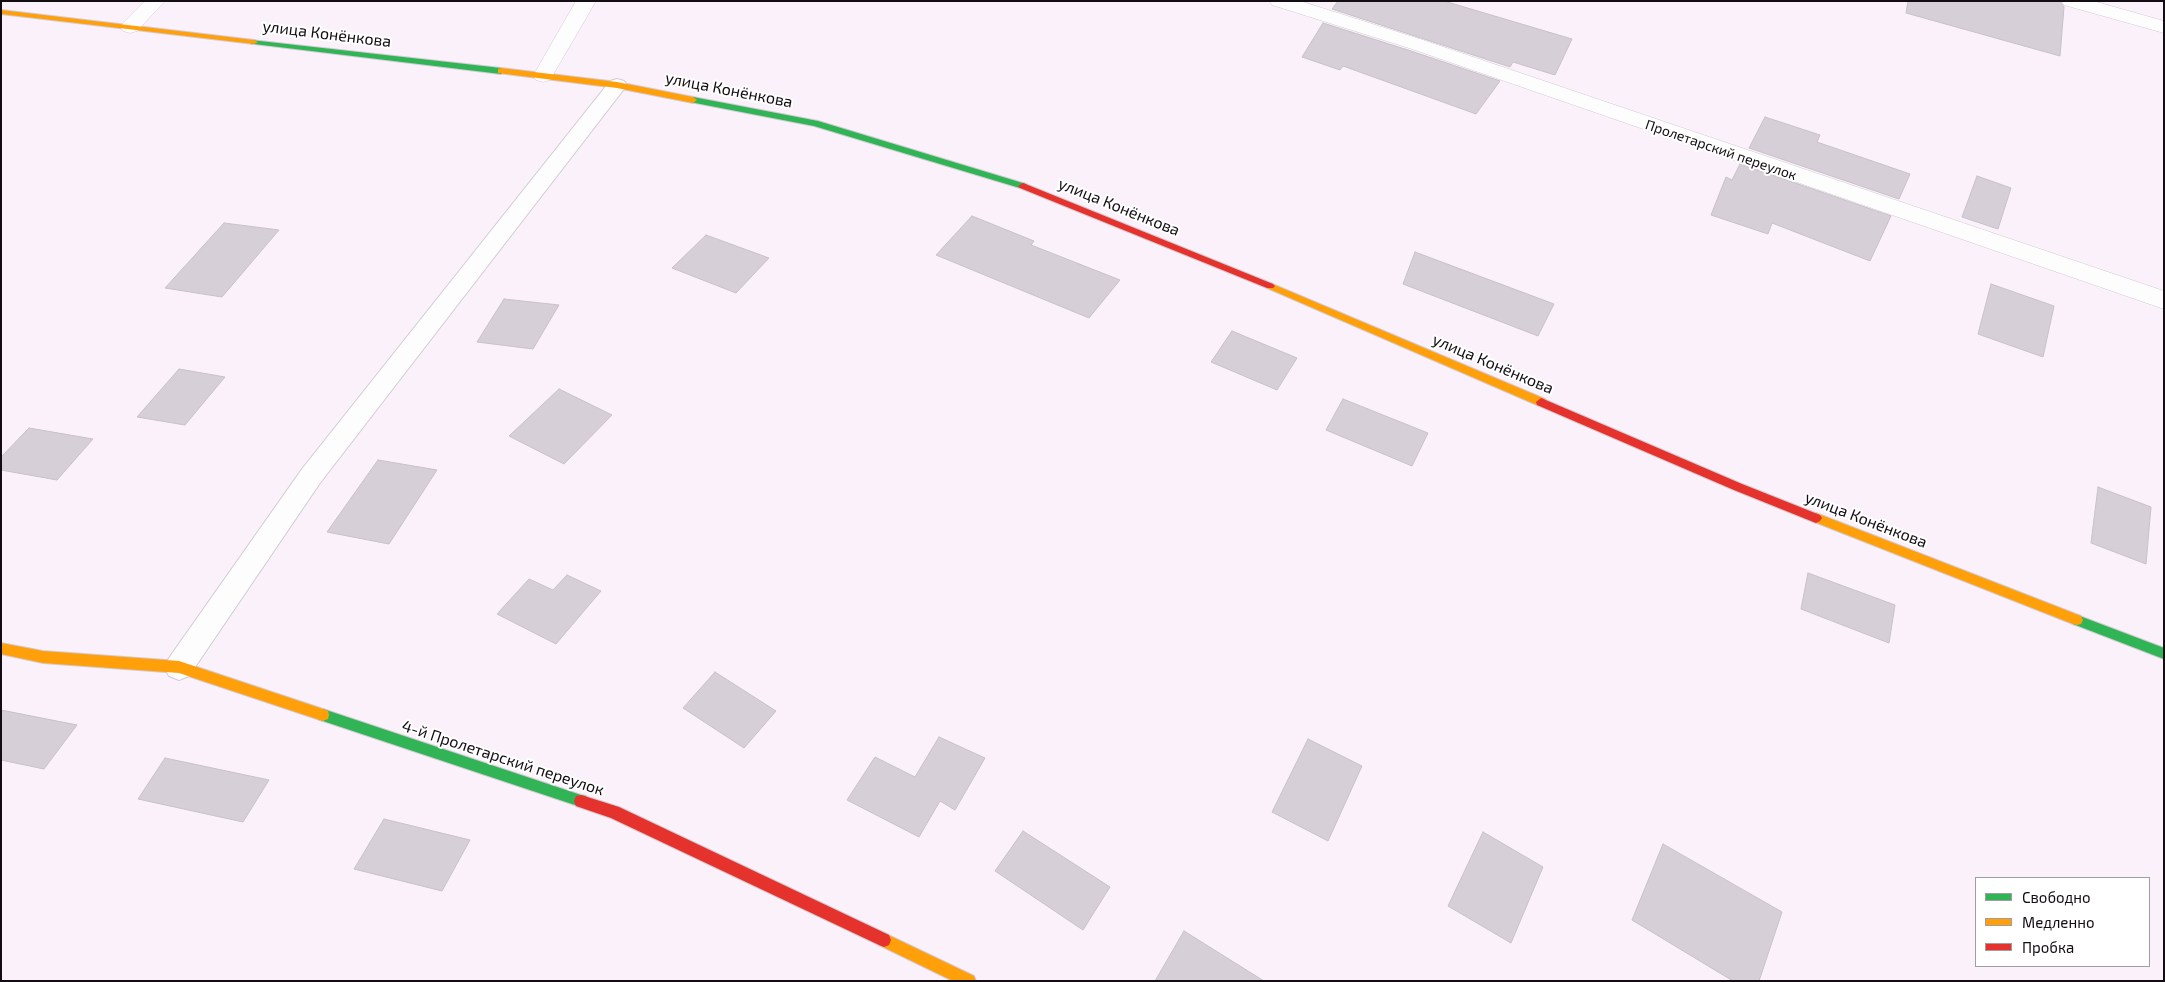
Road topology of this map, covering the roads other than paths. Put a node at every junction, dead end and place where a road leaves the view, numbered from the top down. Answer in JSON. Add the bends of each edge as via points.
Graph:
{"nodes":[{"id":1,"x":156,"y":1,"type":"edge"},
{"id":2,"x":586,"y":1,"type":"edge"},
{"id":3,"x":1278,"y":1,"type":"edge"},
{"id":4,"x":2071,"y":1,"type":"edge"},
{"id":5,"x":1,"y":12,"type":"edge"},
{"id":6,"x":130,"y":27,"type":"junction"},
{"id":7,"x":2164,"y":27,"type":"edge"},
{"id":8,"x":544,"y":76,"type":"junction"},
{"id":9,"x":617,"y":85,"type":"junction"},
{"id":10,"x":2164,"y":300,"type":"edge"},
{"id":11,"x":1,"y":648,"type":"edge"},
{"id":12,"x":2164,"y":654,"type":"edge"},
{"id":13,"x":179,"y":667,"type":"junction"},
{"id":14,"x":969,"y":981,"type":"edge"}],
"edges":[{"from":1,"to":6,"type":"street"},
{"from":2,"to":8,"type":"street"},
{"from":3,"to":10,"type":"street","name":"Пролетарский переулок","via":[[1416,44]]},
{"from":4,"to":7,"type":"street"},
{"from":5,"to":6,"type":"street","name":"улица Конёнкова"},
{"from":6,"to":8,"type":"street","name":"улица Конёнкова"},
{"from":8,"to":9,"type":"street","name":"улица Конёнкова"},
{"from":9,"to":12,"type":"street","name":"улица Конёнкова","via":[[815,123],[1021,185],[1234,270],[1738,487]]},
{"from":9,"to":13,"type":"lane","via":[[311,476]]},
{"from":11,"to":13,"type":"street","name":"4-й Пролетарский переулок","via":[[43,657]]},
{"from":13,"to":14,"type":"street","name":"4-й Пролетарский переулок","via":[[614,812]]}]}
